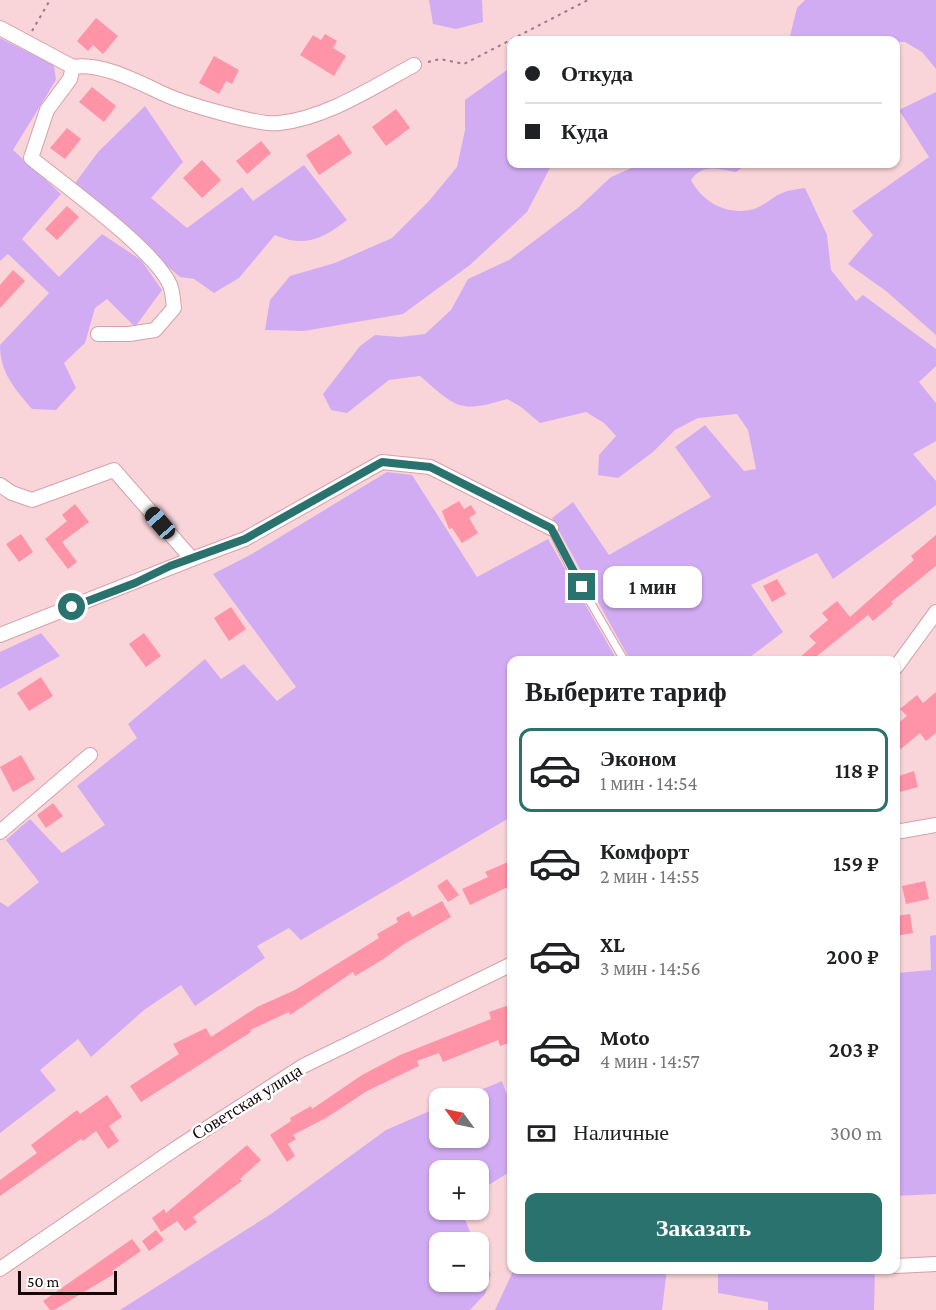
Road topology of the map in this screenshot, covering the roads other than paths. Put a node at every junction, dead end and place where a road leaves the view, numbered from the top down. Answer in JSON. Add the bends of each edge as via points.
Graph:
{"nodes":[{"id":1,"x":0,"y":28,"type":"edge"},
{"id":2,"x":414,"y":65,"type":"road end"},
{"id":3,"x":73,"y":67,"type":"junction"},
{"id":4,"x":98,"y":334,"type":"dead end"},
{"id":5,"x":0,"y":485,"type":"edge"},
{"id":6,"x":551,"y":528,"type":"joint"},
{"id":7,"x":192,"y":559,"type":"junction"},
{"id":8,"x":936,"y":612,"type":"edge"},
{"id":9,"x":0,"y":635,"type":"edge"},
{"id":10,"x":622,"y":656,"type":"edge"},
{"id":11,"x":900,"y":662,"type":"edge"},
{"id":12,"x":90,"y":755,"type":"dead end"},
{"id":13,"x":936,"y":825,"type":"edge"},
{"id":14,"x":900,"y":831,"type":"edge"},
{"id":15,"x":0,"y":832,"type":"edge"},
{"id":16,"x":507,"y":966,"type":"edge"},
{"id":17,"x":936,"y":1264,"type":"edge"},
{"id":18,"x":900,"y":1266,"type":"edge"},
{"id":19,"x":0,"y":1269,"type":"edge"}],
"edges":[{"from":1,"to":3,"type":"street"},
{"from":2,"to":3,"type":"street","via":[[355,97],[277,124],[185,104],[86,65]]},
{"from":3,"to":4,"type":"street","via":[[70,79],[47,110],[31,158],[115,226],[158,267],[171,286],[174,308],[155,330]]},
{"from":5,"to":7,"type":"street","via":[[12,494],[32,500],[114,470]]},
{"from":6,"to":7,"type":"street","via":[[430,467],[382,462],[245,539]]},
{"from":6,"to":10,"type":"lane"},
{"from":7,"to":9,"type":"street"},
{"from":8,"to":11,"type":"street"},
{"from":12,"to":15,"type":"street"},
{"from":13,"to":14,"type":"street"},
{"from":16,"to":19,"type":"street","name":"Советская улица","via":[[303,1066]]},
{"from":17,"to":18,"type":"street"}]}
